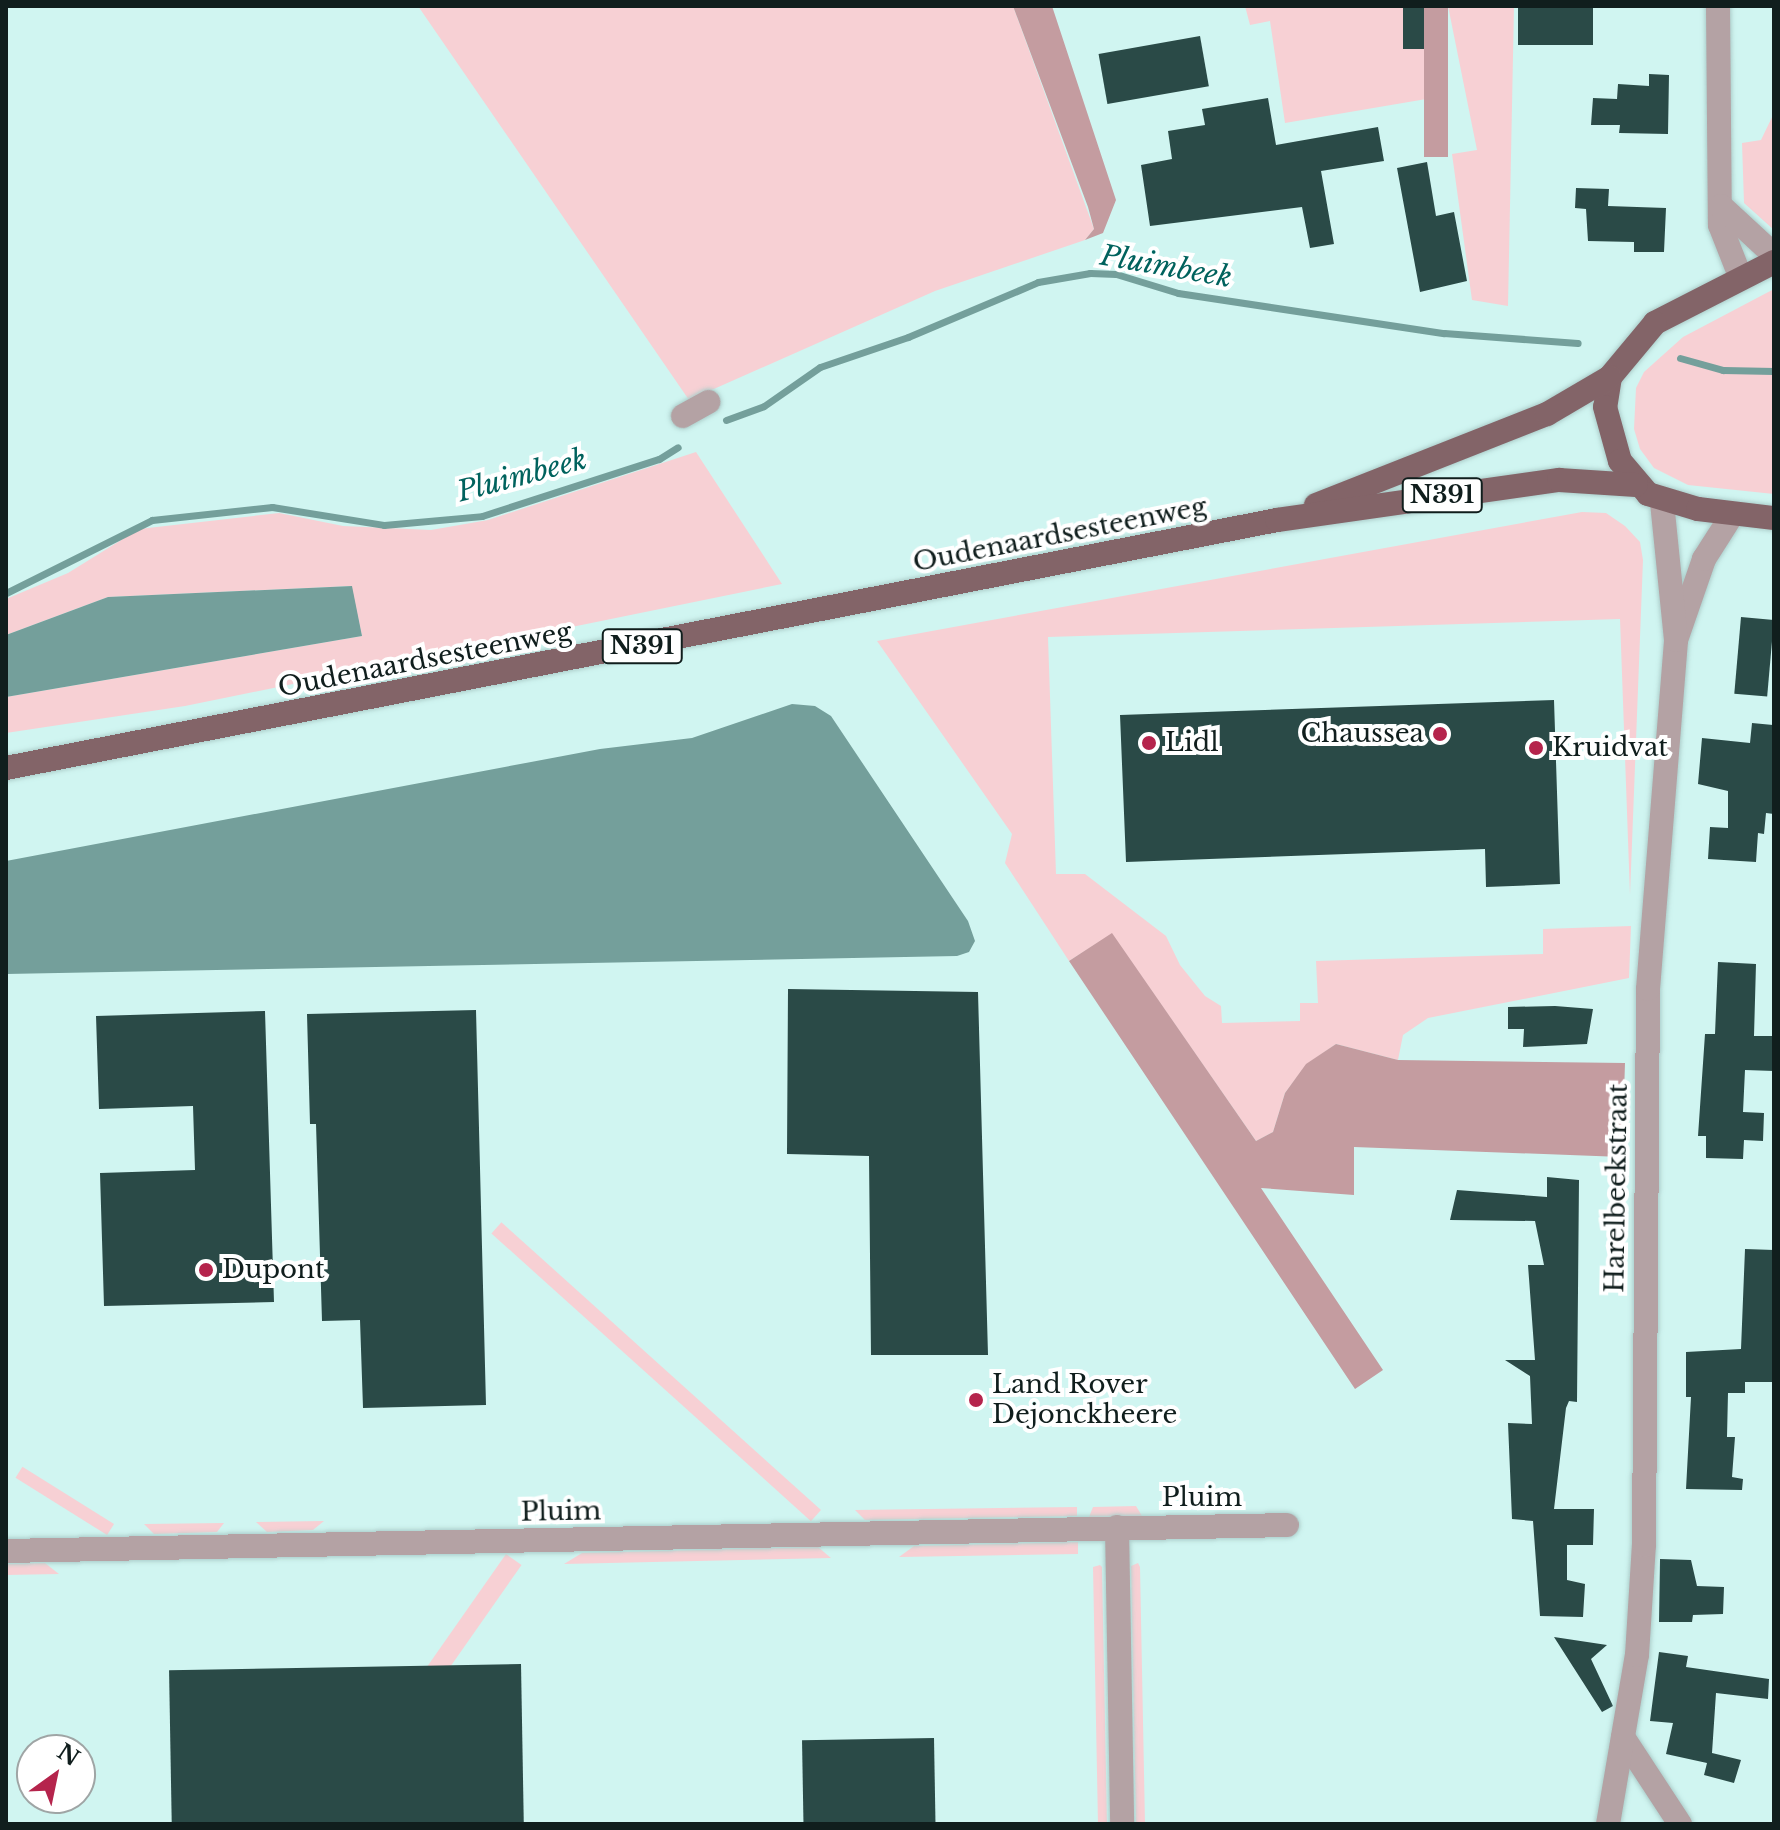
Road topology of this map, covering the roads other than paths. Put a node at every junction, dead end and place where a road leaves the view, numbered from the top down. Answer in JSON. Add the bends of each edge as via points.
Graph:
{"nodes":[{"id":1,"x":1718,"y":6,"type":"edge"},
{"id":2,"x":1721,"y":206,"type":"junction"},
{"id":3,"x":1774,"y":255,"type":"edge"},
{"id":4,"x":1774,"y":262,"type":"edge"},
{"id":5,"x":1740,"y":276,"type":"junction"},
{"id":6,"x":1610,"y":377,"type":"junction"},
{"id":7,"x":708,"y":402,"type":"dead end"},
{"id":8,"x":683,"y":416,"type":"dead end"},
{"id":9,"x":1636,"y":485,"type":"junction"},
{"id":10,"x":1662,"y":502,"type":"junction"},
{"id":11,"x":1732,"y":515,"type":"junction"},
{"id":12,"x":1774,"y":518,"type":"edge"},
{"id":13,"x":1277,"y":520,"type":"junction"},
{"id":14,"x":1676,"y":640,"type":"junction"},
{"id":15,"x":6,"y":768,"type":"edge"},
{"id":16,"x":1287,"y":1525,"type":"dead end"},
{"id":17,"x":1117,"y":1527,"type":"junction"},
{"id":18,"x":6,"y":1551,"type":"edge"},
{"id":19,"x":1623,"y":1737,"type":"junction"},
{"id":20,"x":1122,"y":1824,"type":"edge"},
{"id":21,"x":1608,"y":1824,"type":"edge"},
{"id":22,"x":1680,"y":1824,"type":"edge"}],
"edges":[{"from":1,"to":2,"type":"street"},
{"from":2,"to":3,"type":"street"},
{"from":2,"to":5,"type":"street","via":[[1726,250]]},
{"from":4,"to":5,"type":"main road","number":"N391"},
{"from":5,"to":6,"type":"main road","number":"N391","via":[[1655,323]]},
{"from":6,"to":9,"type":"main road","number":"N391","via":[[1608,429]]},
{"from":6,"to":13,"type":"main road","name":"Oudenaardsesteenweg","number":"N391","via":[[1547,414]]},
{"from":7,"to":8,"type":"street"},
{"from":9,"to":10,"type":"main road","number":"N391"},
{"from":9,"to":13,"type":"main road","name":"Oudenaardsesteenweg","number":"N391","via":[[1559,480]]},
{"from":10,"to":11,"type":"main road","number":"N391"},
{"from":10,"to":14,"type":"street","name":"Harelbeekstraat"},
{"from":11,"to":12,"type":"main road","number":"N391"},
{"from":11,"to":14,"type":"street","name":"Harelbeekstraat","via":[[1704,559]]},
{"from":13,"to":15,"type":"main road","name":"Oudenaardsesteenweg","number":"N391"},
{"from":14,"to":19,"type":"street","name":"Harelbeekstraat","via":[[1648,989],[1644,1545],[1637,1655]]},
{"from":16,"to":17,"type":"street","name":"Pluim"},
{"from":17,"to":18,"type":"street","name":"Pluim"},
{"from":17,"to":20,"type":"street"},
{"from":19,"to":21,"type":"street","name":"Harelbeekstraat"},
{"from":19,"to":22,"type":"street"}]}
